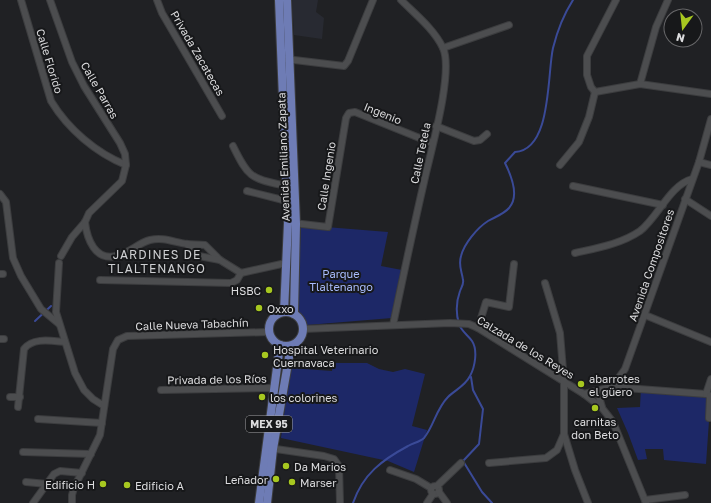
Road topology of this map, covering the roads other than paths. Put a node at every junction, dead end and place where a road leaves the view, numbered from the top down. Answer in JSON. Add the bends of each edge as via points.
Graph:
{"nodes":[{"id":1,"x":21,"y":0,"type":"edge"},
{"id":2,"x":50,"y":0,"type":"edge"},
{"id":3,"x":157,"y":0,"type":"edge"},
{"id":4,"x":279,"y":0,"type":"edge"},
{"id":5,"x":287,"y":0,"type":"edge"},
{"id":6,"x":373,"y":0,"type":"edge"},
{"id":7,"x":401,"y":0,"type":"edge"},
{"id":8,"x":616,"y":0,"type":"edge"},
{"id":9,"x":668,"y":0,"type":"edge"},
{"id":10,"x":509,"y":24,"type":"dead end"},
{"id":11,"x":443,"y":48,"type":"junction"},
{"id":12,"x":286,"y":59,"type":"junction"},
{"id":13,"x":640,"y":84,"type":"junction"},
{"id":14,"x":595,"y":92,"type":"junction"},
{"id":15,"x":711,"y":94,"type":"edge"},
{"id":16,"x":349,"y":113,"type":"joint"},
{"id":17,"x":222,"y":116,"type":"dead end"},
{"id":18,"x":711,"y":119,"type":"edge"},
{"id":19,"x":436,"y":126,"type":"junction"},
{"id":20,"x":487,"y":134,"type":"dead end"},
{"id":21,"x":432,"y":143,"type":"junction"},
{"id":22,"x":233,"y":146,"type":"dead end"},
{"id":23,"x":699,"y":162,"type":"junction"},
{"id":24,"x":126,"y":165,"type":"junction"},
{"id":25,"x":560,"y":165,"type":"dead end"},
{"id":26,"x":711,"y":165,"type":"edge"},
{"id":27,"x":692,"y":179,"type":"junction"},
{"id":28,"x":286,"y":186,"type":"junction"},
{"id":29,"x":573,"y":186,"type":"dead end"},
{"id":30,"x":247,"y":191,"type":"dead end"},
{"id":31,"x":0,"y":194,"type":"edge"},
{"id":32,"x":685,"y":199,"type":"junction"},
{"id":33,"x":287,"y":201,"type":"junction"},
{"id":34,"x":663,"y":205,"type":"junction"},
{"id":35,"x":711,"y":216,"type":"edge"},
{"id":36,"x":85,"y":222,"type":"junction"},
{"id":37,"x":292,"y":223,"type":"junction"},
{"id":38,"x":187,"y":244,"type":"junction"},
{"id":39,"x":576,"y":253,"type":"dead end"},
{"id":40,"x":61,"y":256,"type":"dead end"},
{"id":41,"x":220,"y":260,"type":"junction"},
{"id":42,"x":59,"y":263,"type":"dead end"},
{"id":43,"x":286,"y":263,"type":"junction"},
{"id":44,"x":514,"y":264,"type":"dead end"},
{"id":45,"x":242,"y":273,"type":"junction"},
{"id":46,"x":100,"y":280,"type":"dead end"},
{"id":47,"x":545,"y":283,"type":"dead end"},
{"id":48,"x":284,"y":312,"type":"junction"},
{"id":49,"x":294,"y":314,"type":"junction"},
{"id":50,"x":645,"y":315,"type":"junction"},
{"id":51,"x":61,"y":325,"type":"junction"},
{"id":52,"x":393,"y":325,"type":"junction"},
{"id":53,"x":478,"y":328,"type":"junction"},
{"id":54,"x":303,"y":329,"type":"junction"},
{"id":55,"x":269,"y":332,"type":"junction"},
{"id":56,"x":65,"y":342,"type":"junction"},
{"id":57,"x":711,"y":342,"type":"edge"},
{"id":58,"x":280,"y":345,"type":"junction"},
{"id":59,"x":291,"y":346,"type":"junction"},
{"id":60,"x":711,"y":379,"type":"edge"},
{"id":61,"x":564,"y":380,"type":"junction"},
{"id":62,"x":612,"y":387,"type":"junction"},
{"id":63,"x":274,"y":388,"type":"junction"},
{"id":64,"x":161,"y":390,"type":"dead end"},
{"id":65,"x":603,"y":390,"type":"junction"},
{"id":66,"x":584,"y":394,"type":"junction"},
{"id":67,"x":709,"y":395,"type":"edge"},
{"id":68,"x":10,"y":397,"type":"dead end"},
{"id":69,"x":20,"y":397,"type":"junction"},
{"id":70,"x":104,"y":406,"type":"junction"},
{"id":71,"x":18,"y":407,"type":"dead end"},
{"id":72,"x":602,"y":408,"type":"junction"},
{"id":73,"x":709,"y":418,"type":"dead end"},
{"id":74,"x":38,"y":419,"type":"dead end"},
{"id":75,"x":102,"y":423,"type":"junction"},
{"id":76,"x":564,"y":434,"type":"junction"},
{"id":77,"x":269,"y":448,"type":"junction"},
{"id":78,"x":23,"y":452,"type":"dead end"},
{"id":79,"x":91,"y":454,"type":"junction"},
{"id":80,"x":461,"y":463,"type":"dead end"},
{"id":81,"x":489,"y":463,"type":"dead end"},
{"id":82,"x":390,"y":470,"type":"dead end"},
{"id":83,"x":82,"y":473,"type":"junction"},
{"id":84,"x":26,"y":482,"type":"dead end"},
{"id":85,"x":47,"y":484,"type":"junction"},
{"id":86,"x":435,"y":490,"type":"junction"},
{"id":87,"x":685,"y":495,"type":"dead end"},
{"id":88,"x":645,"y":501,"type":"edge"},
{"id":89,"x":33,"y":503,"type":"edge"},
{"id":90,"x":72,"y":503,"type":"edge"},
{"id":91,"x":258,"y":503,"type":"edge"},
{"id":92,"x":266,"y":503,"type":"edge"},
{"id":93,"x":340,"y":503,"type":"edge"},
{"id":94,"x":427,"y":503,"type":"edge"},
{"id":95,"x":447,"y":503,"type":"edge"},
{"id":96,"x":588,"y":503,"type":"edge"}],
"edges":[{"from":1,"to":24,"type":"street","name":"Calle Florido","via":[[51,101],[60,115],[103,154]]},
{"from":2,"to":24,"type":"street","name":"Calle Parras","via":[[72,62],[120,143]]},
{"from":3,"to":17,"type":"street","name":"Privada Zacatecas"},
{"from":4,"to":12,"type":"main road","name":"Avenida Emiliano Zapata"},
{"from":5,"to":12,"type":"main road","name":"Avenida Emiliano Zapata"},
{"from":6,"to":12,"type":"street","via":[[344,66]]},
{"from":7,"to":11,"type":"street","name":"Calle Tetela","via":[[432,30]]},
{"from":8,"to":14,"type":"street","via":[[587,56],[587,75]]},
{"from":9,"to":13,"type":"street","via":[[656,27]]},
{"from":10,"to":11,"type":"street"},
{"from":11,"to":19,"type":"street","name":"Calle Tetela","via":[[444,80]]},
{"from":12,"to":28,"type":"main road","name":"Avenida Emiliano Zapata"},
{"from":12,"to":37,"type":"main road","name":"Avenida Emiliano Zapata"},
{"from":13,"to":14,"type":"street"},
{"from":13,"to":15,"type":"street"},
{"from":14,"to":25,"type":"street","via":[[579,142]]},
{"from":16,"to":21,"type":"street","name":"Ingenio","via":[[355,112]]},
{"from":16,"to":37,"type":"street","name":"Calle Ingenio","via":[[346,118],[328,227]]},
{"from":18,"to":23,"type":"street","name":"Avenida Compositores"},
{"from":19,"to":20,"type":"street","via":[[474,141]]},
{"from":19,"to":21,"type":"street","name":"Calle Tetela"},
{"from":21,"to":52,"type":"street","name":"Calle Tetela"},
{"from":22,"to":28,"type":"street","via":[[249,175],[258,180]]},
{"from":23,"to":26,"type":"street"},
{"from":23,"to":27,"type":"street","name":"Avenida Compositores"},
{"from":24,"to":36,"type":"street","via":[[122,181],[89,213]]},
{"from":27,"to":32,"type":"street","name":"Avenida Compositores"},
{"from":27,"to":34,"type":"street","via":[[680,184]]},
{"from":28,"to":33,"type":"main road","name":"Avenida Emiliano Zapata"},
{"from":29,"to":34,"type":"street"},
{"from":30,"to":33,"type":"street"},
{"from":31,"to":51,"type":"street","via":[[6,202],[14,258],[21,276],[41,309]]},
{"from":32,"to":35,"type":"street"},
{"from":32,"to":50,"type":"street","name":"Avenida Compositores"},
{"from":33,"to":37,"type":"main road","name":"Avenida Emiliano Zapata"},
{"from":34,"to":39,"type":"street","via":[[640,231],[610,245]]},
{"from":36,"to":38,"type":"street","via":[[88,239],[95,251],[109,256],[116,256],[149,241],[167,239]]},
{"from":36,"to":40,"type":"street"},
{"from":37,"to":43,"type":"main road","name":"Avenida Emiliano Zapata"},
{"from":37,"to":49,"type":"main road","name":"Avenida Emiliano Zapata"},
{"from":38,"to":41,"type":"street","via":[[199,256]]},
{"from":38,"to":41,"type":"street","via":[[205,245]]},
{"from":41,"to":45,"type":"street"},
{"from":42,"to":51,"type":"street","via":[[56,312]]},
{"from":43,"to":45,"type":"street"},
{"from":43,"to":48,"type":"main road","name":"Avenida Emiliano Zapata"},
{"from":44,"to":53,"type":"street","via":[[509,307],[486,302]]},
{"from":45,"to":46,"type":"street","via":[[231,283]]},
{"from":47,"to":61,"type":"street","via":[[560,333]]},
{"from":48,"to":49,"type":"main road"},
{"from":48,"to":55,"type":"main road","via":[[273,319]]},
{"from":49,"to":54,"type":"main road","via":[[301,320]]},
{"from":50,"to":57,"type":"street"},
{"from":50,"to":62,"type":"street","name":"Avenida Compositores","via":[[625,369]]},
{"from":51,"to":56,"type":"street"},
{"from":52,"to":53,"type":"street","name":"Calzada de los Reyes","via":[[450,323]]},
{"from":52,"to":54,"type":"street","name":"Calzada de los Reyes"},
{"from":53,"to":61,"type":"street","name":"Calzada de los Reyes"},
{"from":54,"to":59,"type":"main road","via":[[300,340]]},
{"from":55,"to":58,"type":"main road"},
{"from":55,"to":70,"type":"street","name":"Calle Nueva Tabachín","via":[[127,336],[118,340],[113,349]]},
{"from":56,"to":69,"type":"street","via":[[28,343],[24,349]]},
{"from":56,"to":70,"type":"street","via":[[75,373],[84,390]]},
{"from":58,"to":59,"type":"main road"},
{"from":58,"to":63,"type":"main road","number":"MEX 95"},
{"from":59,"to":77,"type":"main road","number":"MEX 95"},
{"from":60,"to":67,"type":"street"},
{"from":61,"to":66,"type":"street","name":"Calzada de los Reyes"},
{"from":61,"to":76,"type":"street"},
{"from":62,"to":65,"type":"street"},
{"from":62,"to":67,"type":"street"},
{"from":63,"to":64,"type":"street","name":"Privada de los Ríos"},
{"from":63,"to":77,"type":"main road","number":"MEX 95"},
{"from":65,"to":66,"type":"street"},
{"from":65,"to":72,"type":"street","via":[[599,397]]},
{"from":66,"to":72,"type":"street","name":"Calzada de los Reyes"},
{"from":67,"to":73,"type":"street"},
{"from":68,"to":69,"type":"street"},
{"from":69,"to":71,"type":"street"},
{"from":70,"to":75,"type":"street","name":"Calle Nueva Tabachín"},
{"from":72,"to":88,"type":"street","name":"Calzada de los Reyes","via":[[613,422]]},
{"from":74,"to":75,"type":"street"},
{"from":75,"to":79,"type":"street","name":"Calle Nueva Tabachín","via":[[100,435]]},
{"from":76,"to":81,"type":"street","via":[[557,450],[546,458]]},
{"from":76,"to":96,"type":"street"},
{"from":77,"to":91,"type":"main road","number":"MEX 95"},
{"from":77,"to":92,"type":"main road","number":"MEX 95"},
{"from":77,"to":93,"type":"street","via":[[334,459],[339,466]]},
{"from":78,"to":79,"type":"street"},
{"from":79,"to":83,"type":"street","name":"Calle Nueva Tabachín"},
{"from":80,"to":86,"type":"street"},
{"from":82,"to":86,"type":"street","via":[[416,479]]},
{"from":83,"to":85,"type":"street","via":[[60,471],[54,474]]},
{"from":83,"to":90,"type":"street","name":"Calle Nueva Tabachín","via":[[72,495]]},
{"from":84,"to":85,"type":"street"},
{"from":85,"to":89,"type":"street"},
{"from":86,"to":94,"type":"street"},
{"from":86,"to":95,"type":"street"},
{"from":87,"to":88,"type":"street"}]}
